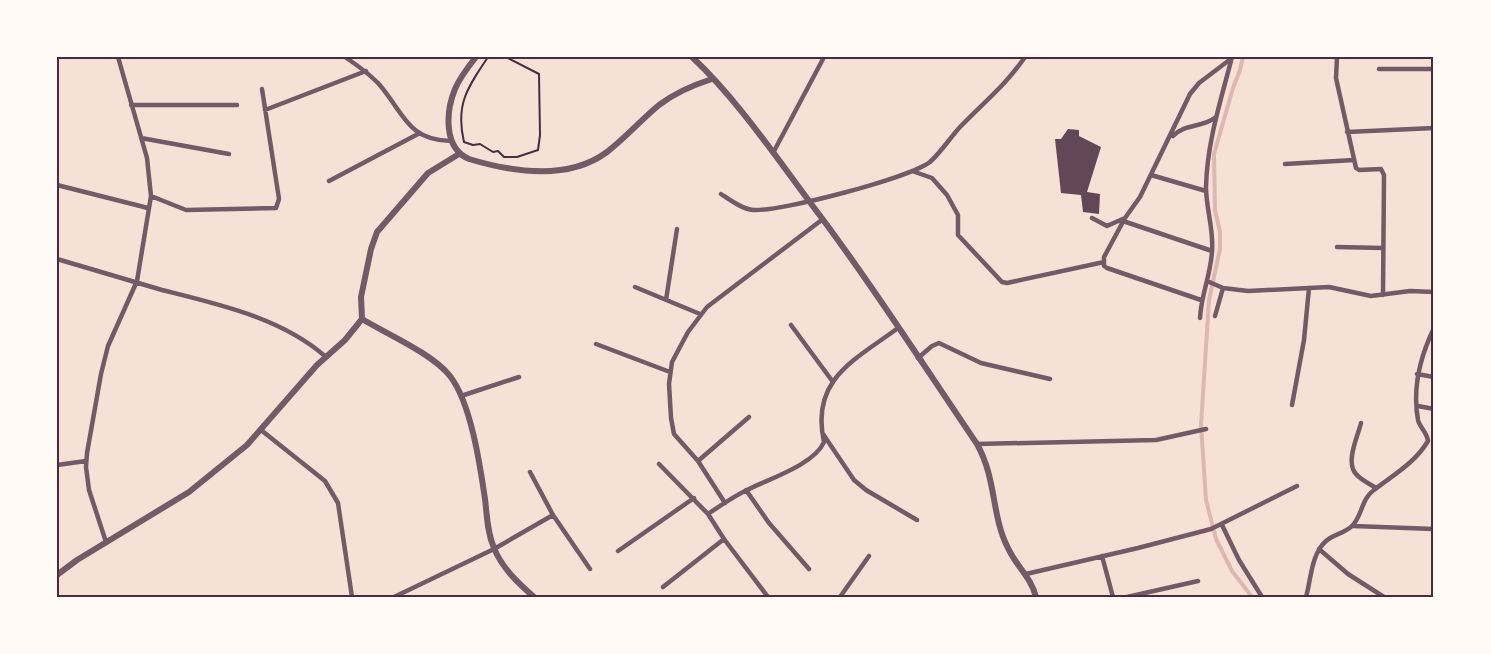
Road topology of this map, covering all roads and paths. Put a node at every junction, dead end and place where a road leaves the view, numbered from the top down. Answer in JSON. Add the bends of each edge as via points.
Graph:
{"nodes":[{"id":1,"x":118,"y":57,"type":"edge"},
{"id":2,"x":345,"y":57,"type":"edge"},
{"id":3,"x":476,"y":57,"type":"edge"},
{"id":4,"x":488,"y":57,"type":"edge"},
{"id":5,"x":506,"y":57,"type":"edge"},
{"id":6,"x":692,"y":57,"type":"edge"},
{"id":7,"x":1025,"y":57,"type":"edge"},
{"id":8,"x":1337,"y":57,"type":"edge"},
{"id":9,"x":1232,"y":58,"type":"edge"},
{"id":10,"x":823,"y":59,"type":"dead end"},
{"id":11,"x":1379,"y":69,"type":"dead end"},
{"id":12,"x":1434,"y":69,"type":"edge"},
{"id":13,"x":366,"y":71,"type":"junction"},
{"id":14,"x":712,"y":79,"type":"junction"},
{"id":15,"x":262,"y":89,"type":"dead end"},
{"id":16,"x":131,"y":105,"type":"junction"},
{"id":17,"x":237,"y":105,"type":"dead end"},
{"id":18,"x":265,"y":110,"type":"junction"},
{"id":19,"x":1216,"y":117,"type":"junction"},
{"id":20,"x":1434,"y":128,"type":"edge"},
{"id":21,"x":1347,"y":132,"type":"junction"},
{"id":22,"x":418,"y":134,"type":"junction"},
{"id":23,"x":141,"y":138,"type":"junction"},
{"id":24,"x":451,"y":141,"type":"junction"},
{"id":25,"x":1167,"y":142,"type":"junction"},
{"id":26,"x":773,"y":153,"type":"junction"},
{"id":27,"x":229,"y":154,"type":"dead end"},
{"id":28,"x":459,"y":154,"type":"junction"},
{"id":29,"x":1354,"y":160,"type":"junction"},
{"id":30,"x":1285,"y":164,"type":"dead end"},
{"id":31,"x":912,"y":171,"type":"junction"},
{"id":32,"x":1151,"y":175,"type":"junction"},
{"id":33,"x":329,"y":181,"type":"dead end"},
{"id":34,"x":57,"y":184,"type":"edge"},
{"id":35,"x":1206,"y":191,"type":"junction"},
{"id":36,"x":721,"y":194,"type":"dead end"},
{"id":37,"x":151,"y":196,"type":"junction"},
{"id":38,"x":809,"y":201,"type":"junction"},
{"id":39,"x":148,"y":208,"type":"junction"},
{"id":40,"x":823,"y":218,"type":"junction"},
{"id":41,"x":1092,"y":218,"type":"dead end"},
{"id":42,"x":1124,"y":220,"type":"junction"},
{"id":43,"x":677,"y":229,"type":"dead end"},
{"id":44,"x":1336,"y":247,"type":"dead end"},
{"id":45,"x":1383,"y":248,"type":"junction"},
{"id":46,"x":1212,"y":251,"type":"junction"},
{"id":47,"x":57,"y":260,"type":"edge"},
{"id":48,"x":1104,"y":262,"type":"junction"},
{"id":49,"x":137,"y":281,"type":"junction"},
{"id":50,"x":1208,"y":281,"type":"junction"},
{"id":51,"x":635,"y":287,"type":"dead end"},
{"id":52,"x":1220,"y":288,"type":"junction"},
{"id":53,"x":1309,"y":288,"type":"junction"},
{"id":54,"x":1434,"y":292,"type":"edge"},
{"id":55,"x":1383,"y":295,"type":"junction"},
{"id":56,"x":666,"y":300,"type":"junction"},
{"id":57,"x":1201,"y":300,"type":"junction"},
{"id":58,"x":700,"y":314,"type":"junction"},
{"id":59,"x":1215,"y":316,"type":"dead end"},
{"id":60,"x":1200,"y":318,"type":"dead end"},
{"id":61,"x":362,"y":319,"type":"junction"},
{"id":62,"x":791,"y":324,"type":"dead end"},
{"id":63,"x":898,"y":328,"type":"junction"},
{"id":64,"x":1434,"y":328,"type":"edge"},
{"id":65,"x":596,"y":344,"type":"dead end"},
{"id":66,"x":326,"y":357,"type":"junction"},
{"id":67,"x":918,"y":358,"type":"junction"},
{"id":68,"x":670,"y":372,"type":"junction"},
{"id":69,"x":1417,"y":374,"type":"junction"},
{"id":70,"x":519,"y":377,"type":"dead end"},
{"id":71,"x":1434,"y":377,"type":"edge"},
{"id":72,"x":1050,"y":379,"type":"dead end"},
{"id":73,"x":832,"y":382,"type":"junction"},
{"id":74,"x":461,"y":396,"type":"junction"},
{"id":75,"x":1292,"y":405,"type":"dead end"},
{"id":76,"x":1418,"y":406,"type":"junction"},
{"id":77,"x":1434,"y":409,"type":"edge"},
{"id":78,"x":749,"y":417,"type":"dead end"},
{"id":79,"x":1361,"y":423,"type":"dead end"},
{"id":80,"x":1206,"y":429,"type":"dead end"},
{"id":81,"x":261,"y":430,"type":"junction"},
{"id":82,"x":822,"y":432,"type":"junction"},
{"id":83,"x":977,"y":444,"type":"junction"},
{"id":84,"x":87,"y":461,"type":"junction"},
{"id":85,"x":698,"y":461,"type":"junction"},
{"id":86,"x":659,"y":464,"type":"dead end"},
{"id":87,"x":57,"y":465,"type":"edge"},
{"id":88,"x":530,"y":471,"type":"dead end"},
{"id":89,"x":1297,"y":486,"type":"dead end"},
{"id":90,"x":1376,"y":488,"type":"junction"},
{"id":91,"x":746,"y":490,"type":"junction"},
{"id":92,"x":694,"y":498,"type":"junction"},
{"id":93,"x":724,"y":503,"type":"junction"},
{"id":94,"x":708,"y":514,"type":"junction"},
{"id":95,"x":553,"y":515,"type":"junction"},
{"id":96,"x":917,"y":520,"type":"dead end"},
{"id":97,"x":1220,"y":525,"type":"junction"},
{"id":98,"x":1353,"y":526,"type":"junction"},
{"id":99,"x":1434,"y":529,"type":"edge"},
{"id":100,"x":724,"y":539,"type":"junction"},
{"id":101,"x":106,"y":542,"type":"junction"},
{"id":102,"x":494,"y":549,"type":"junction"},
{"id":103,"x":1319,"y":549,"type":"junction"},
{"id":104,"x":618,"y":551,"type":"dead end"},
{"id":105,"x":869,"y":556,"type":"dead end"},
{"id":106,"x":1102,"y":556,"type":"junction"},
{"id":107,"x":590,"y":569,"type":"dead end"},
{"id":108,"x":809,"y":570,"type":"dead end"},
{"id":109,"x":1026,"y":574,"type":"junction"},
{"id":110,"x":57,"y":575,"type":"edge"},
{"id":111,"x":1198,"y":580,"type":"dead end"},
{"id":112,"x":663,"y":587,"type":"dead end"},
{"id":113,"x":352,"y":597,"type":"edge"},
{"id":114,"x":394,"y":597,"type":"edge"},
{"id":115,"x":534,"y":597,"type":"edge"},
{"id":116,"x":768,"y":597,"type":"edge"},
{"id":117,"x":840,"y":597,"type":"edge"},
{"id":118,"x":1036,"y":597,"type":"edge"},
{"id":119,"x":1113,"y":597,"type":"edge"},
{"id":120,"x":1127,"y":597,"type":"edge"},
{"id":121,"x":1262,"y":597,"type":"edge"},
{"id":122,"x":1306,"y":597,"type":"edge"},
{"id":123,"x":1384,"y":597,"type":"edge"}],
"edges":[{"from":1,"to":16,"type":"street"},
{"from":2,"to":13,"type":"street"},
{"from":3,"to":24,"type":"street","via":[[455,89],[448,131]]},
{"from":4,"to":5,"type":"path","via":[[462,101],[464,142],[480,144],[504,157],[517,157],[538,150],[539,74]]},
{"from":6,"to":14,"type":"street"},
{"from":7,"to":31,"type":"street","via":[[1002,88],[931,161]]},
{"from":8,"to":21,"type":"street","via":[[1336,78]]},
{"from":9,"to":19,"type":"street"},
{"from":9,"to":25,"type":"street","via":[[1194,88]]},
{"from":10,"to":26,"type":"street"},
{"from":11,"to":12,"type":"street"},
{"from":13,"to":18,"type":"street"},
{"from":13,"to":22,"type":"street"},
{"from":14,"to":26,"type":"street"},
{"from":14,"to":28,"type":"street","via":[[687,87],[670,98],[593,160],[562,169],[524,171]]},
{"from":15,"to":18,"type":"street"},
{"from":16,"to":17,"type":"street"},
{"from":16,"to":23,"type":"street"},
{"from":18,"to":37,"type":"street","via":[[279,200],[276,208],[186,210]]},
{"from":19,"to":25,"type":"street","via":[[1205,124],[1182,128]]},
{"from":19,"to":35,"type":"street"},
{"from":20,"to":21,"type":"street"},
{"from":21,"to":29,"type":"street"},
{"from":22,"to":24,"type":"street"},
{"from":22,"to":33,"type":"street"},
{"from":23,"to":27,"type":"street"},
{"from":23,"to":37,"type":"street"},
{"from":24,"to":28,"type":"street"},
{"from":25,"to":32,"type":"street"},
{"from":26,"to":38,"type":"street"},
{"from":28,"to":61,"type":"street","via":[[428,172],[377,232],[361,297]]},
{"from":29,"to":30,"type":"street"},
{"from":29,"to":45,"type":"street","via":[[1359,170],[1381,169],[1384,175]]},
{"from":31,"to":38,"type":"street"},
{"from":31,"to":48,"type":"street","via":[[939,185],[958,215],[958,235],[1002,282]]},
{"from":32,"to":35,"type":"street"},
{"from":32,"to":42,"type":"street"},
{"from":34,"to":39,"type":"street"},
{"from":35,"to":46,"type":"street"},
{"from":36,"to":38,"type":"street","via":[[752,210]]},
{"from":37,"to":39,"type":"street"},
{"from":38,"to":40,"type":"street"},
{"from":39,"to":49,"type":"street"},
{"from":40,"to":58,"type":"street"},
{"from":40,"to":63,"type":"street"},
{"from":41,"to":42,"type":"street","via":[[1107,226]]},
{"from":42,"to":46,"type":"street"},
{"from":42,"to":48,"type":"street"},
{"from":43,"to":56,"type":"street"},
{"from":44,"to":45,"type":"street"},
{"from":45,"to":55,"type":"street"},
{"from":46,"to":50,"type":"street"},
{"from":47,"to":49,"type":"street"},
{"from":48,"to":57,"type":"street","via":[[1107,268]]},
{"from":49,"to":66,"type":"street","via":[[274,323]]},
{"from":49,"to":84,"type":"street","via":[[108,346]]},
{"from":50,"to":52,"type":"street"},
{"from":50,"to":57,"type":"street"},
{"from":51,"to":56,"type":"street"},
{"from":52,"to":53,"type":"street"},
{"from":52,"to":59,"type":"street"},
{"from":53,"to":55,"type":"street"},
{"from":53,"to":75,"type":"street"},
{"from":54,"to":55,"type":"street"},
{"from":56,"to":58,"type":"street"},
{"from":57,"to":60,"type":"street"},
{"from":58,"to":68,"type":"street","via":[[676,352]]},
{"from":61,"to":66,"type":"street"},
{"from":61,"to":74,"type":"street","via":[[436,363],[449,374]]},
{"from":62,"to":73,"type":"street"},
{"from":63,"to":67,"type":"street"},
{"from":63,"to":73,"type":"street","via":[[846,366]]},
{"from":64,"to":69,"type":"street"},
{"from":65,"to":68,"type":"street"},
{"from":66,"to":81,"type":"street"},
{"from":67,"to":72,"type":"street","via":[[939,344],[981,363]]},
{"from":67,"to":83,"type":"street"},
{"from":68,"to":85,"type":"street","via":[[674,434]]},
{"from":69,"to":71,"type":"street"},
{"from":69,"to":76,"type":"street"},
{"from":70,"to":74,"type":"street"},
{"from":73,"to":82,"type":"street","via":[[820,413]]},
{"from":74,"to":102,"type":"street","via":[[474,441]]},
{"from":76,"to":77,"type":"street"},
{"from":76,"to":90,"type":"street","via":[[1418,421],[1428,441],[1403,469]]},
{"from":78,"to":85,"type":"street"},
{"from":79,"to":90,"type":"street","via":[[1353,469]]},
{"from":80,"to":83,"type":"street","via":[[1156,440]]},
{"from":81,"to":101,"type":"street","via":[[189,492]]},
{"from":81,"to":113,"type":"street","via":[[325,481],[338,503]]},
{"from":82,"to":91,"type":"street","via":[[822,447],[808,460]]},
{"from":82,"to":96,"type":"street","via":[[854,480]]},
{"from":83,"to":109,"type":"street","via":[[992,480],[1002,536]]},
{"from":84,"to":87,"type":"street"},
{"from":84,"to":101,"type":"street","via":[[89,490]]},
{"from":85,"to":93,"type":"street"},
{"from":86,"to":92,"type":"street"},
{"from":88,"to":95,"type":"street"},
{"from":89,"to":97,"type":"street"},
{"from":90,"to":98,"type":"street","via":[[1367,496]]},
{"from":91,"to":93,"type":"street"},
{"from":91,"to":108,"type":"street"},
{"from":92,"to":94,"type":"street"},
{"from":92,"to":104,"type":"street"},
{"from":93,"to":94,"type":"street"},
{"from":94,"to":100,"type":"street"},
{"from":95,"to":102,"type":"street"},
{"from":95,"to":107,"type":"street"},
{"from":97,"to":106,"type":"street"},
{"from":97,"to":121,"type":"street"},
{"from":98,"to":99,"type":"street"},
{"from":98,"to":103,"type":"street"},
{"from":100,"to":112,"type":"street"},
{"from":100,"to":116,"type":"street"},
{"from":101,"to":110,"type":"street"},
{"from":102,"to":114,"type":"street"},
{"from":102,"to":115,"type":"street","via":[[509,573]]},
{"from":103,"to":122,"type":"street"},
{"from":103,"to":123,"type":"street","via":[[1353,578]]},
{"from":105,"to":117,"type":"street"},
{"from":106,"to":109,"type":"street"},
{"from":106,"to":119,"type":"street"},
{"from":109,"to":118,"type":"street"},
{"from":111,"to":120,"type":"street"}]}
